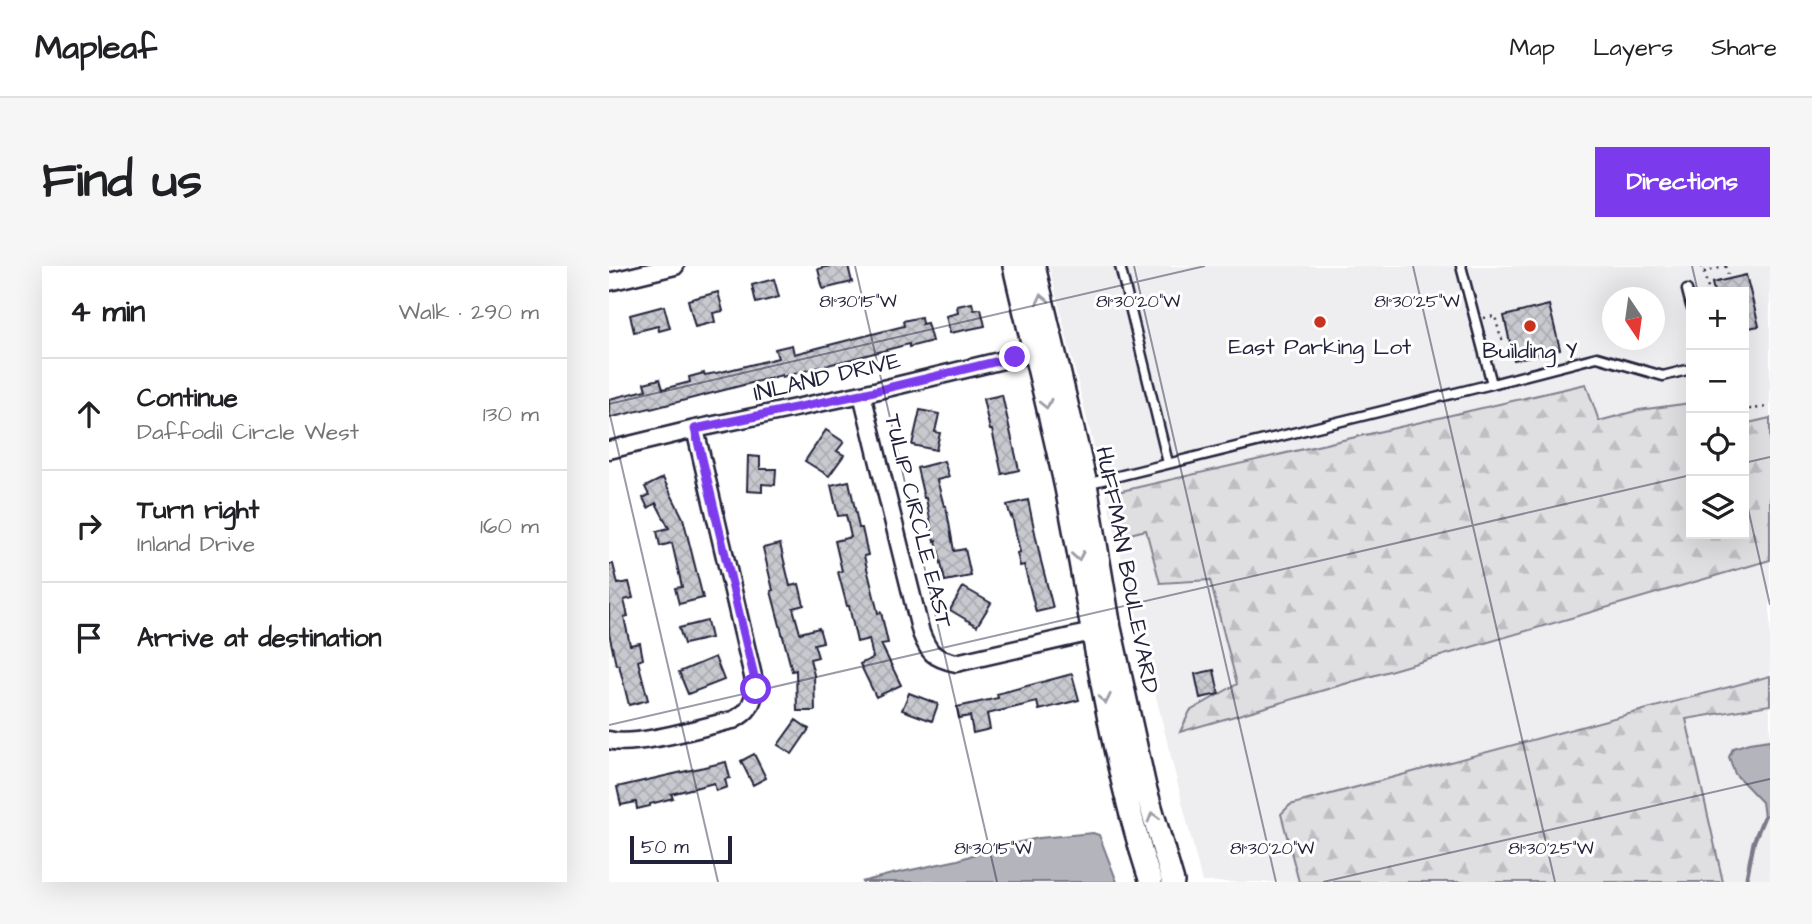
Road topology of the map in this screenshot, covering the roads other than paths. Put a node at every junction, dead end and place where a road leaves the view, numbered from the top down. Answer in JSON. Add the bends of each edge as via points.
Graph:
{"nodes":[{"id":1,"x":675,"y":266,"type":"edge"},
{"id":2,"x":1014,"y":266,"type":"edge"},
{"id":3,"x":1034,"y":266,"type":"edge"},
{"id":4,"x":1120,"y":266,"type":"edge"},
{"id":5,"x":1461,"y":266,"type":"edge"},
{"id":6,"x":609,"y":282,"type":"edge"},
{"id":7,"x":1044,"y":350,"type":"junction"},
{"id":8,"x":1686,"y":370,"type":"edge"},
{"id":9,"x":1492,"y":384,"type":"junction"},
{"id":10,"x":862,"y":394,"type":"junction"},
{"id":11,"x":695,"y":429,"type":"junction"},
{"id":12,"x":609,"y":450,"type":"edge"},
{"id":13,"x":1168,"y":463,"type":"junction"},
{"id":14,"x":1076,"y":486,"type":"junction"},
{"id":15,"x":1101,"y":630,"type":"junction"},
{"id":16,"x":609,"y":740,"type":"edge"},
{"id":17,"x":1151,"y":882,"type":"edge"},
{"id":18,"x":1173,"y":882,"type":"edge"}],
"edges":[{"from":1,"to":6,"type":"street"},
{"from":2,"to":7,"type":"street","name":"HUFFMAN BOULEVARD"},
{"from":7,"to":3,"type":"street","name":"HUFFMAN BOULEVARD","one_way":true},
{"from":4,"to":13,"type":"lane"},
{"from":5,"to":9,"type":"lane"},
{"from":7,"to":10,"type":"street","name":"INLAND DRIVE"},
{"from":7,"to":14,"type":"street","name":"HUFFMAN BOULEVARD"},
{"from":8,"to":9,"type":"lane","via":[[1663,376],[1597,357]]},
{"from":9,"to":13,"type":"lane"},
{"from":10,"to":11,"type":"street","name":"INLAND DRIVE"},
{"from":10,"to":15,"type":"street","name":"TULIP CIRCLE EAST","via":[[928,650],[956,663]]},
{"from":11,"to":12,"type":"street","name":"INLAND DRIVE"},
{"from":11,"to":16,"type":"street","via":[[756,689],[748,709],[733,720],[634,742]]},
{"from":13,"to":14,"type":"lane"},
{"from":14,"to":15,"type":"street","name":"HUFFMAN BOULEVARD"},
{"from":15,"to":17,"type":"street","name":"HUFFMAN BOULEVARD","one_way":true,"via":[[1124,790]]},
{"from":18,"to":15,"type":"street","name":"HUFFMAN BOULEVARD","one_way":true}]}
